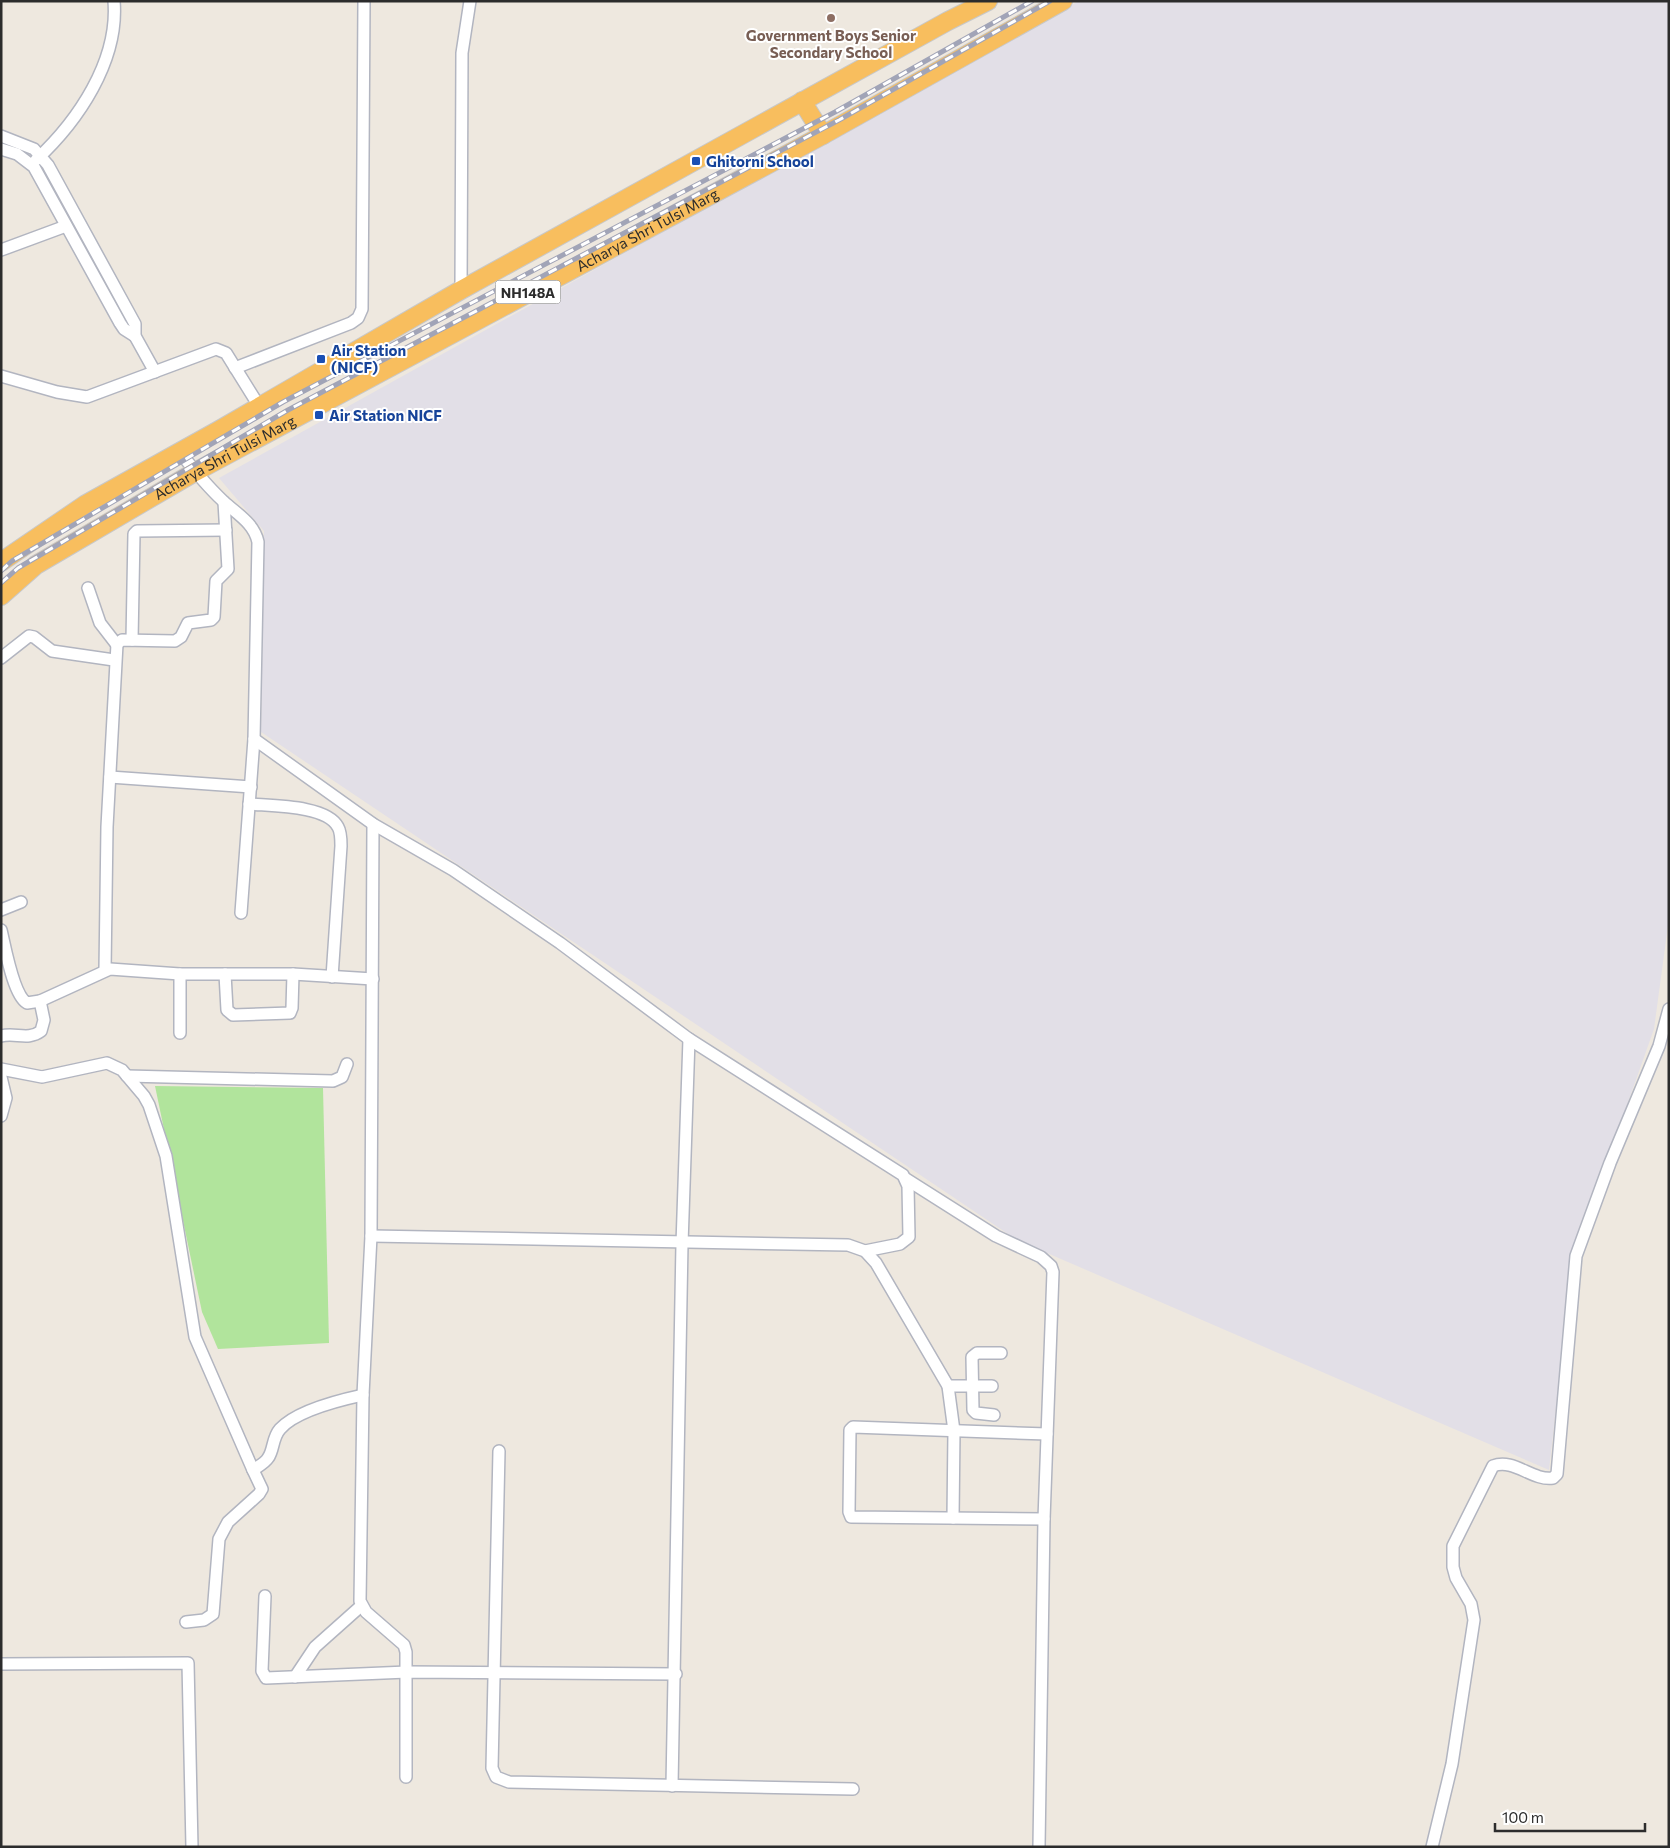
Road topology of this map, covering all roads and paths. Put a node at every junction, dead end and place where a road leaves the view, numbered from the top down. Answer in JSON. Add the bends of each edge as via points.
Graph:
{"nodes":[{"id":1,"x":114,"y":1,"type":"edge"},
{"id":2,"x":364,"y":1,"type":"edge"},
{"id":3,"x":470,"y":1,"type":"edge"},
{"id":4,"x":988,"y":1,"type":"edge"},
{"id":5,"x":1063,"y":1,"type":"edge"},
{"id":6,"x":802,"y":101,"type":"junction"},
{"id":7,"x":823,"y":135,"type":"junction"},
{"id":8,"x":1,"y":136,"type":"edge"},
{"id":9,"x":1,"y":149,"type":"edge"},
{"id":10,"x":41,"y":155,"type":"junction"},
{"id":11,"x":31,"y":165,"type":"junction"},
{"id":12,"x":66,"y":226,"type":"junction"},
{"id":13,"x":1,"y":250,"type":"edge"},
{"id":14,"x":461,"y":290,"type":"junction"},
{"id":15,"x":135,"y":336,"type":"junction"},
{"id":16,"x":235,"y":368,"type":"junction"},
{"id":17,"x":155,"y":372,"type":"junction"},
{"id":18,"x":1,"y":376,"type":"edge"},
{"id":19,"x":259,"y":406,"type":"junction"},
{"id":20,"x":179,"y":451,"type":"junction"},
{"id":21,"x":194,"y":472,"type":"junction"},
{"id":22,"x":224,"y":502,"type":"junction"},
{"id":23,"x":226,"y":530,"type":"junction"},
{"id":24,"x":1,"y":562,"type":"edge"},
{"id":25,"x":88,"y":588,"type":"dead end"},
{"id":26,"x":1,"y":596,"type":"edge"},
{"id":27,"x":132,"y":640,"type":"junction"},
{"id":28,"x":116,"y":645,"type":"junction"},
{"id":29,"x":2,"y":655,"type":"edge"},
{"id":30,"x":114,"y":660,"type":"junction"},
{"id":31,"x":254,"y":740,"type":"junction"},
{"id":32,"x":110,"y":777,"type":"junction"},
{"id":33,"x":251,"y":786,"type":"junction"},
{"id":34,"x":249,"y":804,"type":"junction"},
{"id":35,"x":374,"y":824,"type":"junction"},
{"id":36,"x":21,"y":902,"type":"dead end"},
{"id":37,"x":1,"y":910,"type":"edge"},
{"id":38,"x":241,"y":913,"type":"dead end"},
{"id":39,"x":1,"y":930,"type":"edge"},
{"id":40,"x":6,"y":969,"type":"edge"},
{"id":41,"x":105,"y":970,"type":"junction"},
{"id":42,"x":180,"y":974,"type":"junction"},
{"id":43,"x":225,"y":974,"type":"junction"},
{"id":44,"x":293,"y":974,"type":"junction"},
{"id":45,"x":332,"y":977,"type":"junction"},
{"id":46,"x":373,"y":979,"type":"junction"},
{"id":47,"x":40,"y":1002,"type":"junction"},
{"id":48,"x":1669,"y":1009,"type":"edge"},
{"id":49,"x":180,"y":1033,"type":"dead end"},
{"id":50,"x":1,"y":1036,"type":"edge"},
{"id":51,"x":689,"y":1039,"type":"junction"},
{"id":52,"x":347,"y":1064,"type":"dead end"},
{"id":53,"x":1,"y":1070,"type":"edge"},
{"id":54,"x":127,"y":1076,"type":"junction"},
{"id":55,"x":1,"y":1077,"type":"edge"},
{"id":56,"x":1,"y":1116,"type":"edge"},
{"id":57,"x":906,"y":1179,"type":"junction"},
{"id":58,"x":371,"y":1236,"type":"junction"},
{"id":59,"x":682,"y":1244,"type":"junction"},
{"id":60,"x":865,"y":1251,"type":"junction"},
{"id":61,"x":1001,"y":1353,"type":"dead end"},
{"id":62,"x":948,"y":1386,"type":"junction"},
{"id":63,"x":972,"y":1386,"type":"junction"},
{"id":64,"x":992,"y":1386,"type":"dead end"},
{"id":65,"x":363,"y":1395,"type":"junction"},
{"id":66,"x":994,"y":1415,"type":"dead end"},
{"id":67,"x":954,"y":1431,"type":"junction"},
{"id":68,"x":1047,"y":1434,"type":"junction"},
{"id":69,"x":499,"y":1451,"type":"dead end"},
{"id":70,"x":253,"y":1470,"type":"junction"},
{"id":71,"x":953,"y":1518,"type":"junction"},
{"id":72,"x":1044,"y":1520,"type":"junction"},
{"id":73,"x":265,"y":1596,"type":"dead end"},
{"id":74,"x":361,"y":1606,"type":"junction"},
{"id":75,"x":186,"y":1622,"type":"dead end"},
{"id":76,"x":1,"y":1664,"type":"edge"},
{"id":77,"x":407,"y":1672,"type":"junction"},
{"id":78,"x":494,"y":1672,"type":"junction"},
{"id":79,"x":676,"y":1674,"type":"junction"},
{"id":80,"x":296,"y":1677,"type":"junction"},
{"id":81,"x":406,"y":1777,"type":"dead end"},
{"id":82,"x":672,"y":1786,"type":"junction"},
{"id":83,"x":853,"y":1789,"type":"dead end"},
{"id":84,"x":192,"y":1847,"type":"edge"},
{"id":85,"x":1039,"y":1847,"type":"edge"},
{"id":86,"x":1432,"y":1847,"type":"edge"}],
"edges":[{"from":1,"to":10,"type":"street","via":[[113,33],[103,66],[79,110]]},
{"from":2,"to":16,"type":"street","via":[[362,309],[351,323]]},
{"from":3,"to":14,"type":"street","via":[[462,72]]},
{"from":4,"to":6,"type":"highway","name":"Acharya Shri Tulsi Marg","number":"NH148A"},
{"from":5,"to":7,"type":"highway","name":"Acharya Shri Tulsi Marg","number":"NH148A"},
{"from":6,"to":7,"type":"highway"},
{"from":6,"to":14,"type":"highway","name":"Acharya Shri Tulsi Marg","number":"NH148A"},
{"from":7,"to":21,"type":"highway","name":"Acharya Shri Tulsi Marg","number":"NH148A"},
{"from":8,"to":10,"type":"street"},
{"from":9,"to":11,"type":"street","via":[[17,154]]},
{"from":10,"to":11,"type":"street"},
{"from":10,"to":15,"type":"street","via":[[135,324]]},
{"from":11,"to":12,"type":"street"},
{"from":12,"to":13,"type":"street"},
{"from":12,"to":15,"type":"street","via":[[124,329]]},
{"from":14,"to":19,"type":"highway","name":"Acharya Shri Tulsi Marg","number":"NH148A"},
{"from":15,"to":17,"type":"street"},
{"from":16,"to":17,"type":"street","via":[[226,353],[216,349]]},
{"from":16,"to":19,"type":"street"},
{"from":17,"to":18,"type":"street","via":[[87,397]]},
{"from":19,"to":20,"type":"highway","name":"Acharya Shri Tulsi Marg","number":"NH148A"},
{"from":20,"to":21,"type":"street"},
{"from":20,"to":24,"type":"highway","name":"Acharya Shri Tulsi Marg","number":"NH148A","via":[[57,522]]},
{"from":21,"to":22,"type":"street"},
{"from":21,"to":26,"type":"highway","name":"Acharya Shri Tulsi Marg","number":"NH148A","via":[[36,565]]},
{"from":22,"to":23,"type":"street"},
{"from":22,"to":31,"type":"street","via":[[248,522],[258,542]]},
{"from":23,"to":27,"type":"street","via":[[228,569],[216,580],[212,619],[188,623],[181,637],[175,641]]},
{"from":23,"to":27,"type":"street","via":[[138,531],[134,534]]},
{"from":25,"to":28,"type":"street","via":[[100,623]]},
{"from":27,"to":28,"type":"street","via":[[122,640]]},
{"from":28,"to":30,"type":"street"},
{"from":29,"to":30,"type":"street","via":[[29,636],[52,651]]},
{"from":30,"to":32,"type":"street"},
{"from":31,"to":33,"type":"street"},
{"from":31,"to":35,"type":"street"},
{"from":32,"to":33,"type":"street"},
{"from":32,"to":41,"type":"street"},
{"from":33,"to":34,"type":"street"},
{"from":34,"to":38,"type":"street"},
{"from":34,"to":45,"type":"street","via":[[310,810],[324,814],[338,827],[341,846]]},
{"from":35,"to":46,"type":"street"},
{"from":35,"to":51,"type":"street","via":[[453,870],[517,913]]},
{"from":36,"to":37,"type":"street"},
{"from":39,"to":40,"type":"street"},
{"from":40,"to":47,"type":"street","via":[[22,1000],[26,1003]]},
{"from":41,"to":42,"type":"street"},
{"from":41,"to":47,"type":"street"},
{"from":42,"to":43,"type":"street"},
{"from":42,"to":49,"type":"street"},
{"from":43,"to":44,"type":"street"},
{"from":43,"to":44,"type":"street","via":[[227,1010],[233,1015],[290,1013]]},
{"from":44,"to":45,"type":"street"},
{"from":45,"to":46,"type":"street"},
{"from":46,"to":58,"type":"street"},
{"from":47,"to":50,"type":"street","via":[[44,1020],[41,1031],[31,1036]]},
{"from":48,"to":86,"type":"street","via":[[1659,1046],[1610,1163],[1576,1256],[1557,1474],[1553,1478],[1542,1478],[1508,1464],[1493,1466],[1453,1546],[1456,1578],[1471,1604],[1474,1620],[1452,1764]]},
{"from":51,"to":57,"type":"street"},
{"from":51,"to":59,"type":"street"},
{"from":52,"to":54,"type":"street","via":[[344,1074],[333,1081]]},
{"from":53,"to":54,"type":"street","via":[[42,1077],[107,1063],[117,1066]]},
{"from":54,"to":70,"type":"street","via":[[149,1105],[166,1156],[195,1337]]},
{"from":55,"to":56,"type":"street","via":[[6,1098]]},
{"from":57,"to":60,"type":"street","via":[[910,1233],[906,1241]]},
{"from":57,"to":68,"type":"street","via":[[996,1236],[1040,1256],[1051,1266]]},
{"from":58,"to":59,"type":"street"},
{"from":58,"to":65,"type":"street"},
{"from":59,"to":60,"type":"street","via":[[848,1245]]},
{"from":59,"to":79,"type":"street"},
{"from":60,"to":62,"type":"street","via":[[876,1263]]},
{"from":61,"to":63,"type":"street","via":[[973,1355]]},
{"from":62,"to":63,"type":"street"},
{"from":62,"to":67,"type":"street"},
{"from":63,"to":64,"type":"street"},
{"from":63,"to":66,"type":"street","via":[[975,1412]]},
{"from":65,"to":70,"type":"street","via":[[341,1399],[286,1424],[276,1435],[268,1459]]},
{"from":65,"to":74,"type":"street"},
{"from":67,"to":68,"type":"street"},
{"from":67,"to":71,"type":"street"},
{"from":67,"to":71,"type":"street","via":[[852,1428],[849,1512],[854,1517]]},
{"from":68,"to":72,"type":"street"},
{"from":69,"to":78,"type":"street"},
{"from":70,"to":75,"type":"street","via":[[262,1489],[256,1499],[228,1522],[219,1539],[213,1614],[204,1620]]},
{"from":71,"to":72,"type":"street"},
{"from":72,"to":85,"type":"street"},
{"from":73,"to":80,"type":"street","via":[[263,1675],[270,1679]]},
{"from":74,"to":77,"type":"street","via":[[404,1645]]},
{"from":74,"to":80,"type":"street","via":[[315,1647]]},
{"from":76,"to":84,"type":"street","via":[[188,1663]]},
{"from":77,"to":78,"type":"street"},
{"from":77,"to":80,"type":"street"},
{"from":77,"to":81,"type":"street"},
{"from":78,"to":79,"type":"street"},
{"from":78,"to":82,"type":"street","via":[[492,1768],[499,1780]]},
{"from":79,"to":82,"type":"street"},
{"from":82,"to":83,"type":"street"}]}
